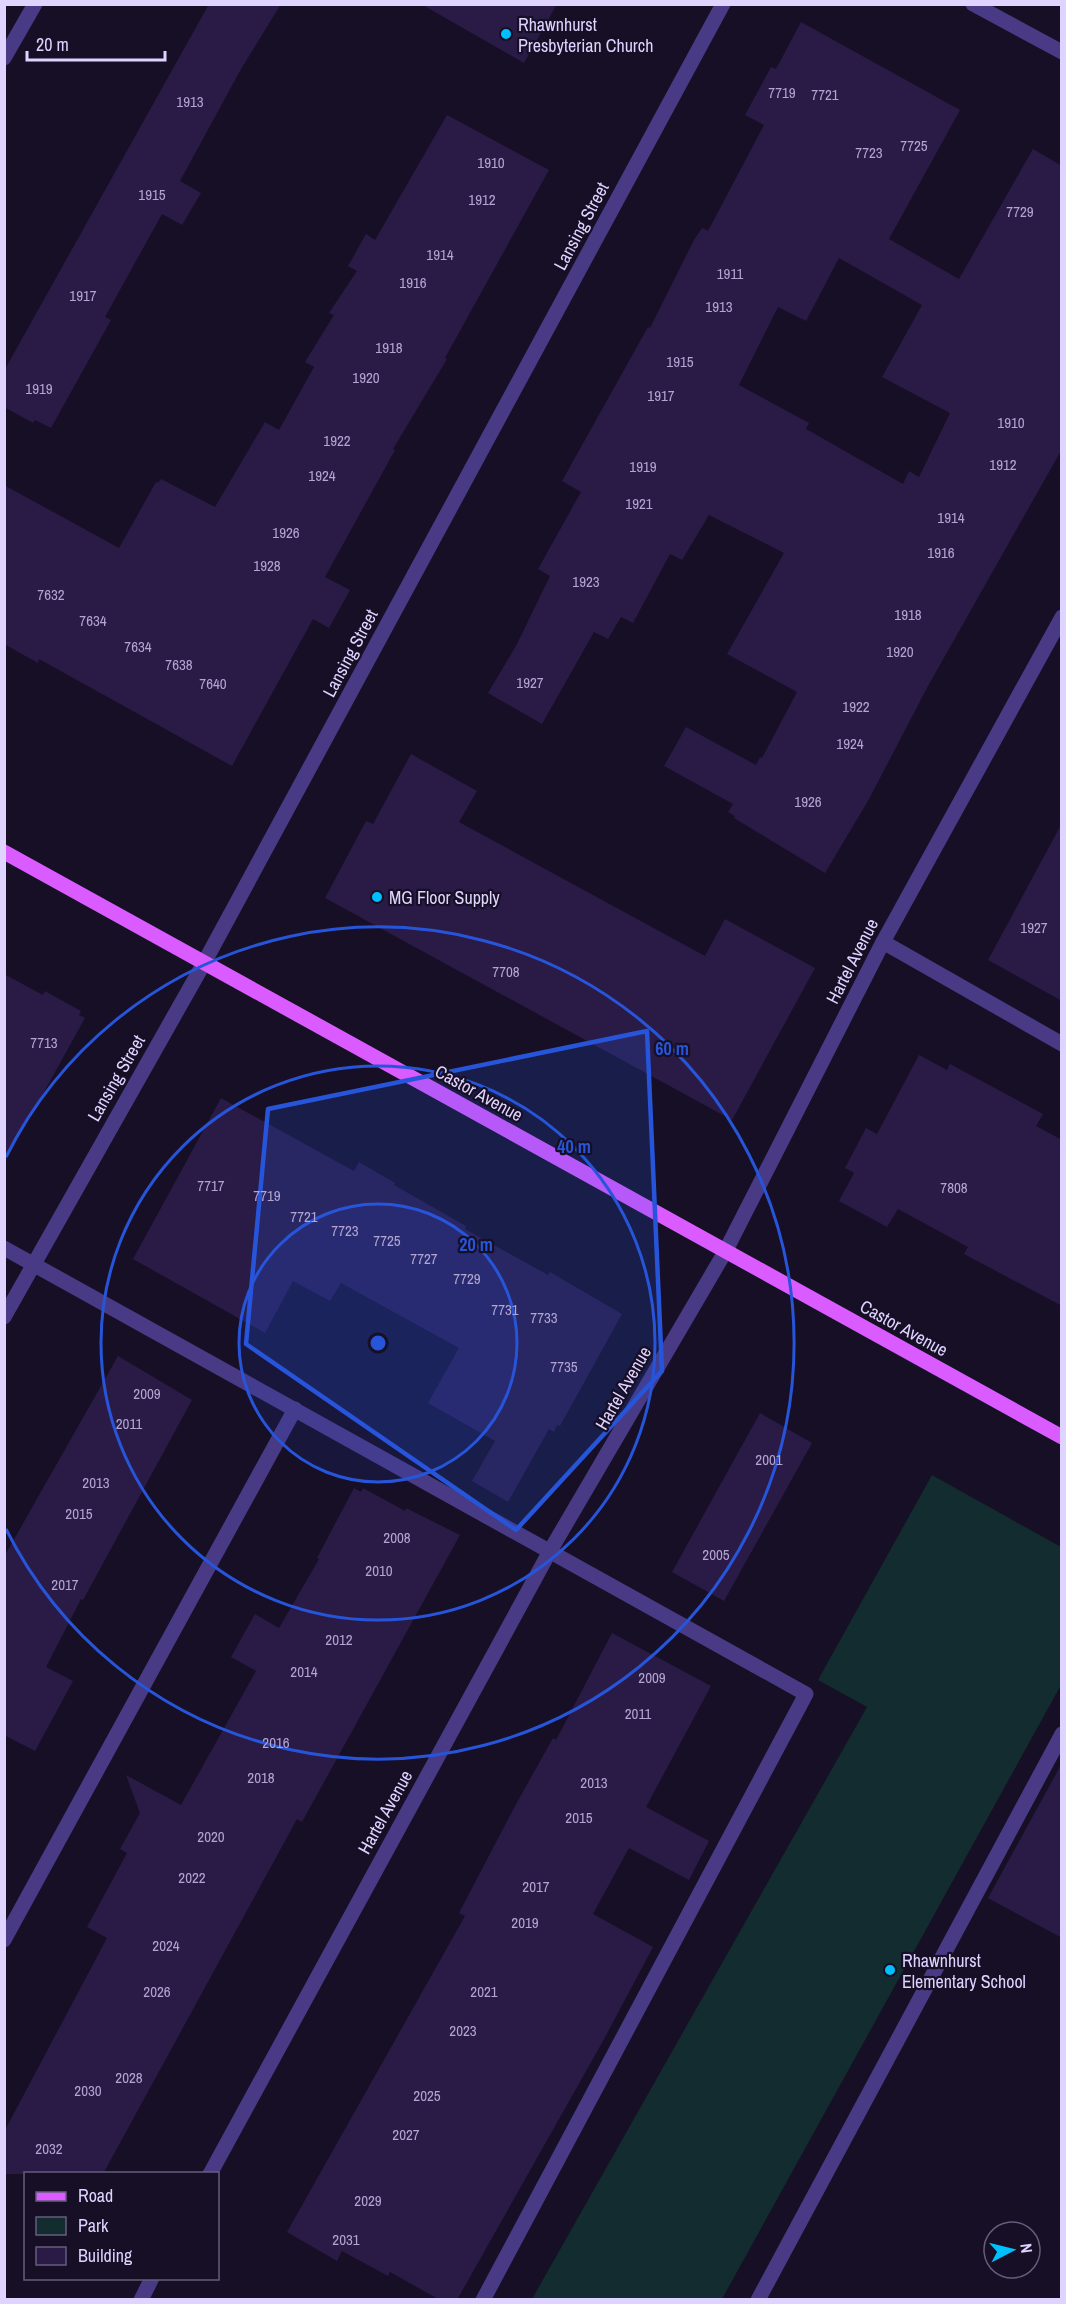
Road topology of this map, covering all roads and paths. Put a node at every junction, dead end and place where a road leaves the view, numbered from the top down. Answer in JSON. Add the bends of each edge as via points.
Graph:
{"nodes":[{"id":1,"x":34,"y":4,"type":"edge"},
{"id":2,"x":723,"y":4,"type":"edge"},
{"id":3,"x":973,"y":4,"type":"edge"},
{"id":4,"x":1062,"y":52,"type":"edge"},
{"id":5,"x":4,"y":58,"type":"edge"},
{"id":6,"x":1062,"y":617,"type":"edge"},
{"id":7,"x":4,"y":852,"type":"edge"},
{"id":8,"x":884,"y":942,"type":"junction"},
{"id":9,"x":204,"y":963,"type":"junction"},
{"id":10,"x":1062,"y":1044,"type":"edge"},
{"id":11,"x":4,"y":1248,"type":"edge"},
{"id":12,"x":725,"y":1252,"type":"junction"},
{"id":13,"x":33,"y":1263,"type":"junction"},
{"id":14,"x":4,"y":1317,"type":"edge"},
{"id":15,"x":295,"y":1409,"type":"junction"},
{"id":16,"x":1062,"y":1437,"type":"edge"},
{"id":17,"x":550,"y":1551,"type":"junction"},
{"id":18,"x":1062,"y":1734,"type":"edge"},
{"id":19,"x":4,"y":1940,"type":"edge"},
{"id":20,"x":211,"y":2172,"type":"edge"},
{"id":21,"x":151,"y":2280,"type":"edge"},
{"id":22,"x":141,"y":2300,"type":"edge"},
{"id":23,"x":483,"y":2300,"type":"edge"},
{"id":24,"x":758,"y":2300,"type":"edge"}],
"edges":[{"from":1,"to":5,"type":"street"},
{"from":2,"to":9,"type":"street","name":"Lansing Street"},
{"from":3,"to":4,"type":"street"},
{"from":6,"to":8,"type":"street","name":"Hartel Avenue"},
{"from":7,"to":9,"type":"main road","name":"Castor Avenue"},
{"from":8,"to":10,"type":"street"},
{"from":8,"to":12,"type":"street","name":"Hartel Avenue"},
{"from":9,"to":12,"type":"main road","name":"Castor Avenue"},
{"from":9,"to":13,"type":"street","name":"Lansing Street"},
{"from":11,"to":13,"type":"street"},
{"from":12,"to":16,"type":"main road","name":"Castor Avenue"},
{"from":12,"to":17,"type":"street","name":"Hartel Avenue"},
{"from":13,"to":14,"type":"street","name":"Lansing Street"},
{"from":13,"to":15,"type":"street"},
{"from":15,"to":17,"type":"street"},
{"from":15,"to":19,"type":"street"},
{"from":17,"to":20,"type":"street","name":"Hartel Avenue"},
{"from":17,"to":23,"type":"street","via":[[806,1694]]},
{"from":18,"to":24,"type":"street"},
{"from":21,"to":22,"type":"street"}]}
